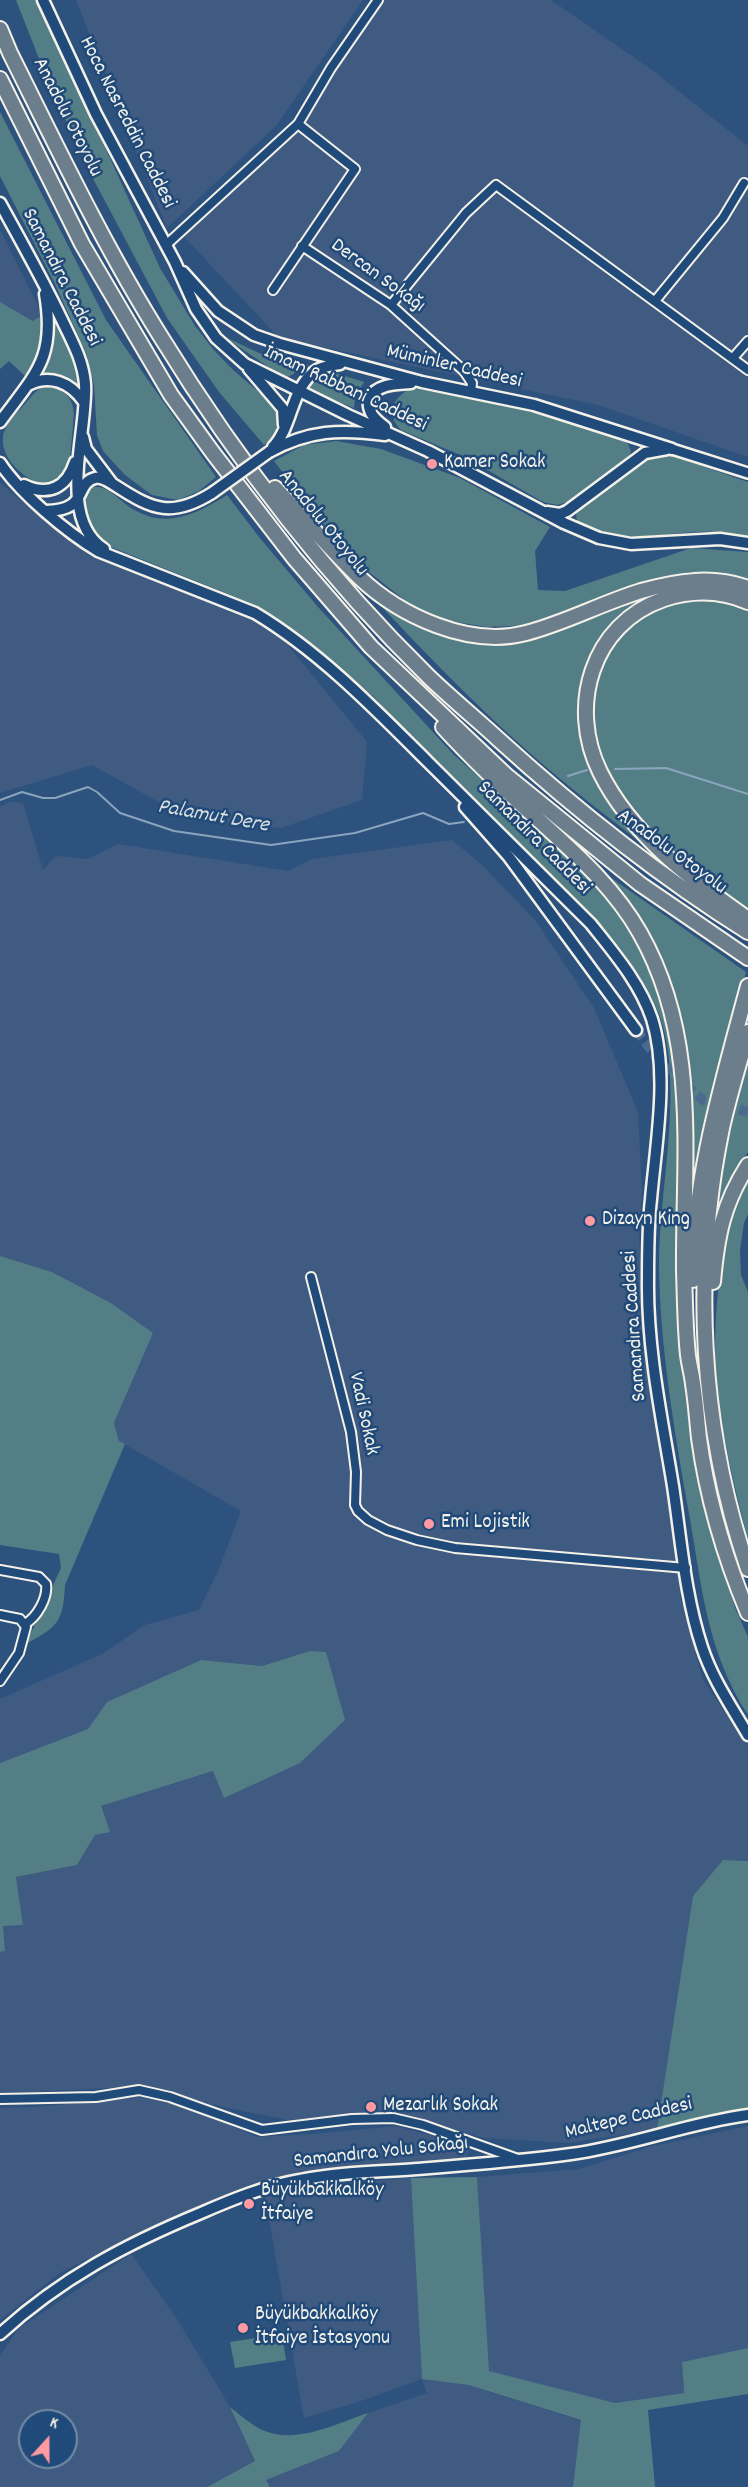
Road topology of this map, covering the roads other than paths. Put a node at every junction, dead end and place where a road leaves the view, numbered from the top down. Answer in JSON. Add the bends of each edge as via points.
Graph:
{"nodes":[{"id":1,"x":44,"y":0,"type":"edge"},
{"id":2,"x":378,"y":0,"type":"edge"},
{"id":3,"x":0,"y":29,"type":"edge"},
{"id":4,"x":0,"y":80,"type":"edge"},
{"id":5,"x":298,"y":124,"type":"junction"},
{"id":6,"x":744,"y":183,"type":"dead end"},
{"id":7,"x":0,"y":203,"type":"edge"},
{"id":8,"x":166,"y":246,"type":"junction"},
{"id":9,"x":302,"y":246,"type":"junction"},
{"id":10,"x":175,"y":262,"type":"junction"},
{"id":11,"x":43,"y":282,"type":"junction"},
{"id":12,"x":273,"y":290,"type":"dead end"},
{"id":13,"x":655,"y":301,"type":"junction"},
{"id":14,"x":391,"y":305,"type":"junction"},
{"id":15,"x":748,"y":341,"type":"edge"},
{"id":16,"x":733,"y":358,"type":"junction"},
{"id":17,"x":346,"y":363,"type":"junction"},
{"id":18,"x":245,"y":364,"type":"junction"},
{"id":19,"x":748,"y":370,"type":"edge"},
{"id":20,"x":423,"y":382,"type":"junction"},
{"id":21,"x":27,"y":386,"type":"junction"},
{"id":22,"x":300,"y":392,"type":"junction"},
{"id":23,"x":471,"y":393,"type":"junction"},
{"id":24,"x":84,"y":402,"type":"junction"},
{"id":25,"x":0,"y":422,"type":"edge"},
{"id":26,"x":81,"y":429,"type":"junction"},
{"id":27,"x":626,"y":434,"type":"junction"},
{"id":28,"x":282,"y":435,"type":"junction"},
{"id":29,"x":397,"y":436,"type":"junction"},
{"id":30,"x":234,"y":446,"type":"junction"},
{"id":31,"x":672,"y":449,"type":"junction"},
{"id":32,"x":269,"y":452,"type":"junction"},
{"id":33,"x":79,"y":453,"type":"junction"},
{"id":34,"x":636,"y":459,"type":"junction"},
{"id":35,"x":0,"y":463,"type":"edge"},
{"id":36,"x":0,"y":470,"type":"edge"},
{"id":37,"x":748,"y":472,"type":"edge"},
{"id":38,"x":17,"y":482,"type":"junction"},
{"id":39,"x":111,"y":482,"type":"junction"},
{"id":40,"x":79,"y":496,"type":"junction"},
{"id":41,"x":574,"y":506,"type":"junction"},
{"id":42,"x":538,"y":509,"type":"junction"},
{"id":43,"x":45,"y":510,"type":"junction"},
{"id":44,"x":584,"y":532,"type":"junction"},
{"id":45,"x":748,"y":543,"type":"edge"},
{"id":46,"x":130,"y":564,"type":"junction"},
{"id":47,"x":748,"y":588,"type":"edge"},
{"id":48,"x":748,"y":602,"type":"edge"},
{"id":49,"x":371,"y":647,"type":"junction"},
{"id":50,"x":384,"y":718,"type":"junction"},
{"id":51,"x":748,"y":919,"type":"edge"},
{"id":52,"x":748,"y":932,"type":"edge"},
{"id":53,"x":748,"y":958,"type":"edge"},
{"id":54,"x":748,"y":986,"type":"edge"},
{"id":55,"x":636,"y":1030,"type":"tunnel mouth"},
{"id":56,"x":748,"y":1032,"type":"edge"},
{"id":57,"x":748,"y":1165,"type":"edge"},
{"id":58,"x":311,"y":1277,"type":"dead end"},
{"id":59,"x":693,"y":1382,"type":"junction"},
{"id":60,"x":710,"y":1398,"type":"junction"},
{"id":61,"x":686,"y":1568,"type":"junction"},
{"id":62,"x":748,"y":1569,"type":"edge"},
{"id":63,"x":0,"y":1570,"type":"edge"},
{"id":64,"x":748,"y":1613,"type":"edge"},
{"id":65,"x":0,"y":1615,"type":"edge"},
{"id":66,"x":25,"y":1624,"type":"junction"},
{"id":67,"x":0,"y":1682,"type":"edge"},
{"id":68,"x":748,"y":1735,"type":"edge"},
{"id":69,"x":0,"y":2099,"type":"edge"},
{"id":70,"x":748,"y":2115,"type":"edge"},
{"id":71,"x":519,"y":2159,"type":"junction"},
{"id":72,"x":0,"y":2334,"type":"edge"}],
"edges":[{"from":1,"to":8,"type":"main road","name":"Hoca Nasreddin Caddesi","via":[[96,114]]},
{"from":2,"to":5,"type":"street"},
{"from":3,"to":30,"type":"highway","name":"Anadolu Otoyolu","via":[[105,240],[161,337]]},
{"from":4,"to":49,"type":"highway","name":"Anadolu Otoyolu","via":[[82,244],[171,395],[294,558]]},
{"from":5,"to":8,"type":"street"},
{"from":5,"to":9,"type":"street","name":"Dercan Sokağı","via":[[355,169]]},
{"from":6,"to":13,"type":"street","via":[[723,218]]},
{"from":7,"to":11,"type":"main road","name":"Samandıra Caddesi"},
{"from":8,"to":10,"type":"main road","name":"Hoca Nasreddin Caddesi"},
{"from":9,"to":12,"type":"street","name":"Dercan Sokağı"},
{"from":9,"to":14,"type":"street","name":"Dercan Sokağı"},
{"from":10,"to":17,"type":"main road","name":"Müminler Caddesi","via":[[218,311],[236,325],[280,344]]},
{"from":10,"to":18,"type":"main road","name":"İmam Rabbani Caddesi","via":[[204,323]]},
{"from":11,"to":21,"type":"main road","via":[[50,321],[47,349]]},
{"from":11,"to":24,"type":"main road","name":"Samandıra Caddesi","via":[[80,357]]},
{"from":13,"to":14,"type":"street","via":[[496,185],[466,213]]},
{"from":13,"to":16,"type":"street"},
{"from":14,"to":23,"type":"street","name":"Dercan Sokağı","via":[[464,371],[472,383]]},
{"from":15,"to":16,"type":"street"},
{"from":16,"to":19,"type":"street"},
{"from":17,"to":20,"type":"main road","name":"Müminler Caddesi"},
{"from":17,"to":22,"type":"main road","via":[[318,369]]},
{"from":18,"to":22,"type":"main road","name":"İmam Rabbani Caddesi"},
{"from":18,"to":28,"type":"main road","via":[[283,409]]},
{"from":20,"to":23,"type":"main road","name":"Müminler Caddesi"},
{"from":20,"to":29,"type":"main road","via":[[390,384],[374,391],[369,398],[373,417]]},
{"from":21,"to":24,"type":"main road","via":[[39,380],[61,382]]},
{"from":21,"to":25,"type":"main road"},
{"from":22,"to":28,"type":"main road"},
{"from":22,"to":29,"type":"main road","name":"İmam Rabbani Caddesi"},
{"from":23,"to":27,"type":"main road","name":"Müminler Caddesi","via":[[534,405]]},
{"from":24,"to":26,"type":"main road","name":"Samandıra Caddesi"},
{"from":26,"to":33,"type":"main road","name":"Samandıra Caddesi"},
{"from":26,"to":39,"type":"main road","via":[[86,449]]},
{"from":27,"to":31,"type":"main road","name":"Müminler Caddesi"},
{"from":27,"to":34,"type":"main road","via":[[639,445]]},
{"from":28,"to":32,"type":"main road"},
{"from":29,"to":32,"type":"main road","via":[[314,433],[292,439]]},
{"from":29,"to":42,"type":"main road","name":"İmam Rabbani Caddesi"},
{"from":30,"to":47,"type":"highway","via":[[360,579],[417,617],[444,628],[473,636],[524,634],[628,595],[675,582],[721,581]]},
{"from":30,"to":52,"type":"highway","name":"Anadolu Otoyolu","via":[[342,584],[429,677],[581,812]]},
{"from":31,"to":34,"type":"main road","via":[[653,450]]},
{"from":31,"to":37,"type":"street","name":"Müminler Caddesi"},
{"from":32,"to":39,"type":"main road","bridge":true,"via":[[212,493],[177,509],[161,509],[137,500]]},
{"from":33,"to":38,"type":"main road","via":[[72,472],[57,489],[43,491]]},
{"from":33,"to":40,"type":"main road","name":"Samandıra Caddesi"},
{"from":34,"to":41,"type":"main road"},
{"from":35,"to":38,"type":"main road"},
{"from":36,"to":38,"type":"street"},
{"from":38,"to":43,"type":"main road"},
{"from":39,"to":40,"type":"main road","via":[[95,478]]},
{"from":40,"to":43,"type":"main road","via":[[69,508]]},
{"from":40,"to":46,"type":"main road","name":"Samandıra Caddesi","via":[[83,524],[91,537],[100,547]]},
{"from":41,"to":42,"type":"main road","via":[[560,514]]},
{"from":41,"to":44,"type":"main road","via":[[570,519]]},
{"from":42,"to":44,"type":"main road","name":"İmam Rabbani Caddesi"},
{"from":43,"to":46,"type":"main road","via":[[85,543]]},
{"from":44,"to":45,"type":"main road","name":"İmam Rabbani Caddesi","via":[[631,544],[720,539]]},
{"from":46,"to":50,"type":"main road","via":[[255,613],[314,656]]},
{"from":48,"to":51,"type":"highway","via":[[722,593],[691,592],[635,613],[622,623],[597,656],[585,701],[589,741],[615,799],[669,858]]},
{"from":49,"to":53,"type":"highway","name":"Anadolu Otoyolu","via":[[507,776],[640,884]]},
{"from":49,"to":59,"type":"highway","via":[[475,762],[619,899],[657,965],[674,1015],[685,1090],[684,1271]]},
{"from":50,"to":55,"type":"main road","via":[[509,857]]},
{"from":50,"to":61,"type":"main road","name":"Samandıra Caddesi","via":[[591,924],[620,960],[652,1019],[659,1105],[648,1282],[654,1368]]},
{"from":54,"to":59,"type":"highway","via":[[711,1126],[699,1199],[693,1273]]},
{"from":56,"to":60,"type":"highway","via":[[722,1128],[709,1211],[704,1327]]},
{"from":57,"to":60,"type":"highway","via":[[724,1210],[715,1254]]},
{"from":58,"to":61,"type":"street","name":"Vadi Sokak","via":[[351,1432],[355,1505],[368,1520],[407,1537],[455,1548]]},
{"from":59,"to":64,"type":"highway","via":[[699,1440],[712,1503]]},
{"from":60,"to":62,"type":"highway","via":[[724,1484]]},
{"from":61,"to":68,"type":"main road","name":"Samandıra Caddesi","via":[[702,1646],[716,1681]]},
{"from":63,"to":66,"type":"street","via":[[39,1577],[46,1584],[38,1612]]},
{"from":65,"to":66,"type":"street","via":[[20,1619]]},
{"from":66,"to":67,"type":"street","via":[[19,1653]]},
{"from":69,"to":71,"type":"street","via":[[96,2097],[139,2090],[262,2130],[393,2118]]},
{"from":70,"to":71,"type":"main road","name":"Maltepe Caddesi","via":[[591,2151]]},
{"from":71,"to":72,"type":"main road","name":"Samandıra Yolu Sokağı","via":[[326,2176],[247,2193],[156,2231],[84,2270],[41,2298]]}]}
